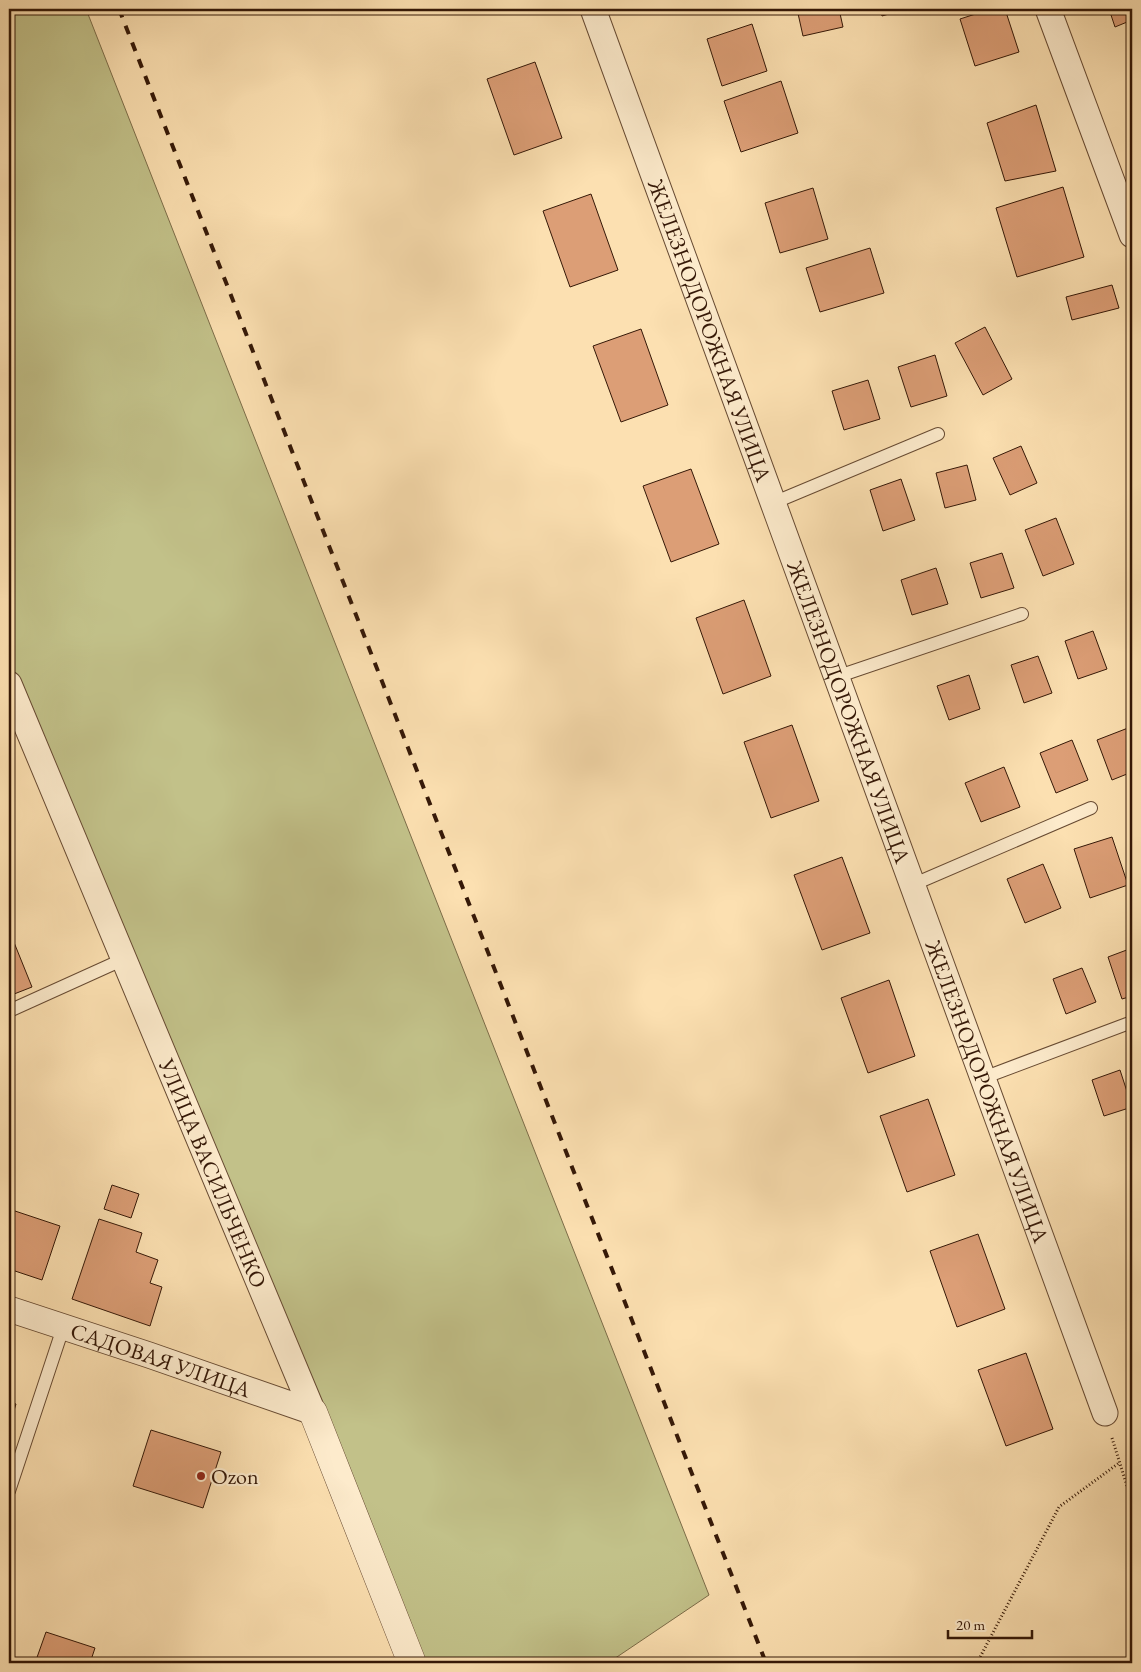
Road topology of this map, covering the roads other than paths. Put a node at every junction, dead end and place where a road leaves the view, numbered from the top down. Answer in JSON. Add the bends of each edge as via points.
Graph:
{"nodes":[{"id":1,"x":593,"y":9,"type":"edge"},
{"id":2,"x":1048,"y":9,"type":"edge"},
{"id":3,"x":1132,"y":235,"type":"edge"},
{"id":4,"x":938,"y":434,"type":"dead end"},
{"id":5,"x":773,"y":503,"type":"junction"},
{"id":6,"x":1022,"y":614,"type":"dead end"},
{"id":7,"x":836,"y":677,"type":"junction"},
{"id":8,"x":9,"y":684,"type":"edge"},
{"id":9,"x":1091,"y":808,"type":"dead end"},
{"id":10,"x":912,"y":885,"type":"junction"},
{"id":11,"x":124,"y":959,"type":"junction"},
{"id":12,"x":9,"y":1010,"type":"edge"},
{"id":13,"x":1132,"y":1022,"type":"edge"},
{"id":14,"x":983,"y":1078,"type":"junction"},
{"id":15,"x":9,"y":1309,"type":"edge"},
{"id":16,"x":63,"y":1328,"type":"junction"},
{"id":17,"x":313,"y":1412,"type":"junction"},
{"id":18,"x":1105,"y":1413,"type":"road end"},
{"id":19,"x":9,"y":1491,"type":"edge"},
{"id":20,"x":412,"y":1663,"type":"edge"}],
"edges":[{"from":1,"to":5,"type":"street","name":"ЖЕЛЕЗНОДОРОЖНАЯ УЛИЦА"},
{"from":2,"to":3,"type":"street"},
{"from":4,"to":5,"type":"lane"},
{"from":5,"to":7,"type":"street","name":"ЖЕЛЕЗНОДОРОЖНАЯ УЛИЦА"},
{"from":6,"to":7,"type":"lane"},
{"from":7,"to":10,"type":"street","name":"ЖЕЛЕЗНОДОРОЖНАЯ УЛИЦА"},
{"from":8,"to":11,"type":"street","name":"УЛИЦА ВАСИЛЬЧЕНКО"},
{"from":9,"to":10,"type":"lane"},
{"from":10,"to":14,"type":"street","name":"ЖЕЛЕЗНОДОРОЖНАЯ УЛИЦА"},
{"from":11,"to":12,"type":"lane"},
{"from":11,"to":17,"type":"street","name":"УЛИЦА ВАСИЛЬЧЕНКО"},
{"from":13,"to":14,"type":"lane"},
{"from":14,"to":18,"type":"street","name":"ЖЕЛЕЗНОДОРОЖНАЯ УЛИЦА"},
{"from":15,"to":16,"type":"street","name":"САДОВАЯ УЛИЦА"},
{"from":16,"to":17,"type":"street","name":"САДОВАЯ УЛИЦА"},
{"from":16,"to":19,"type":"lane"},
{"from":17,"to":20,"type":"street","name":"УЛИЦА ВАСИЛЬЧЕНКО"}]}
